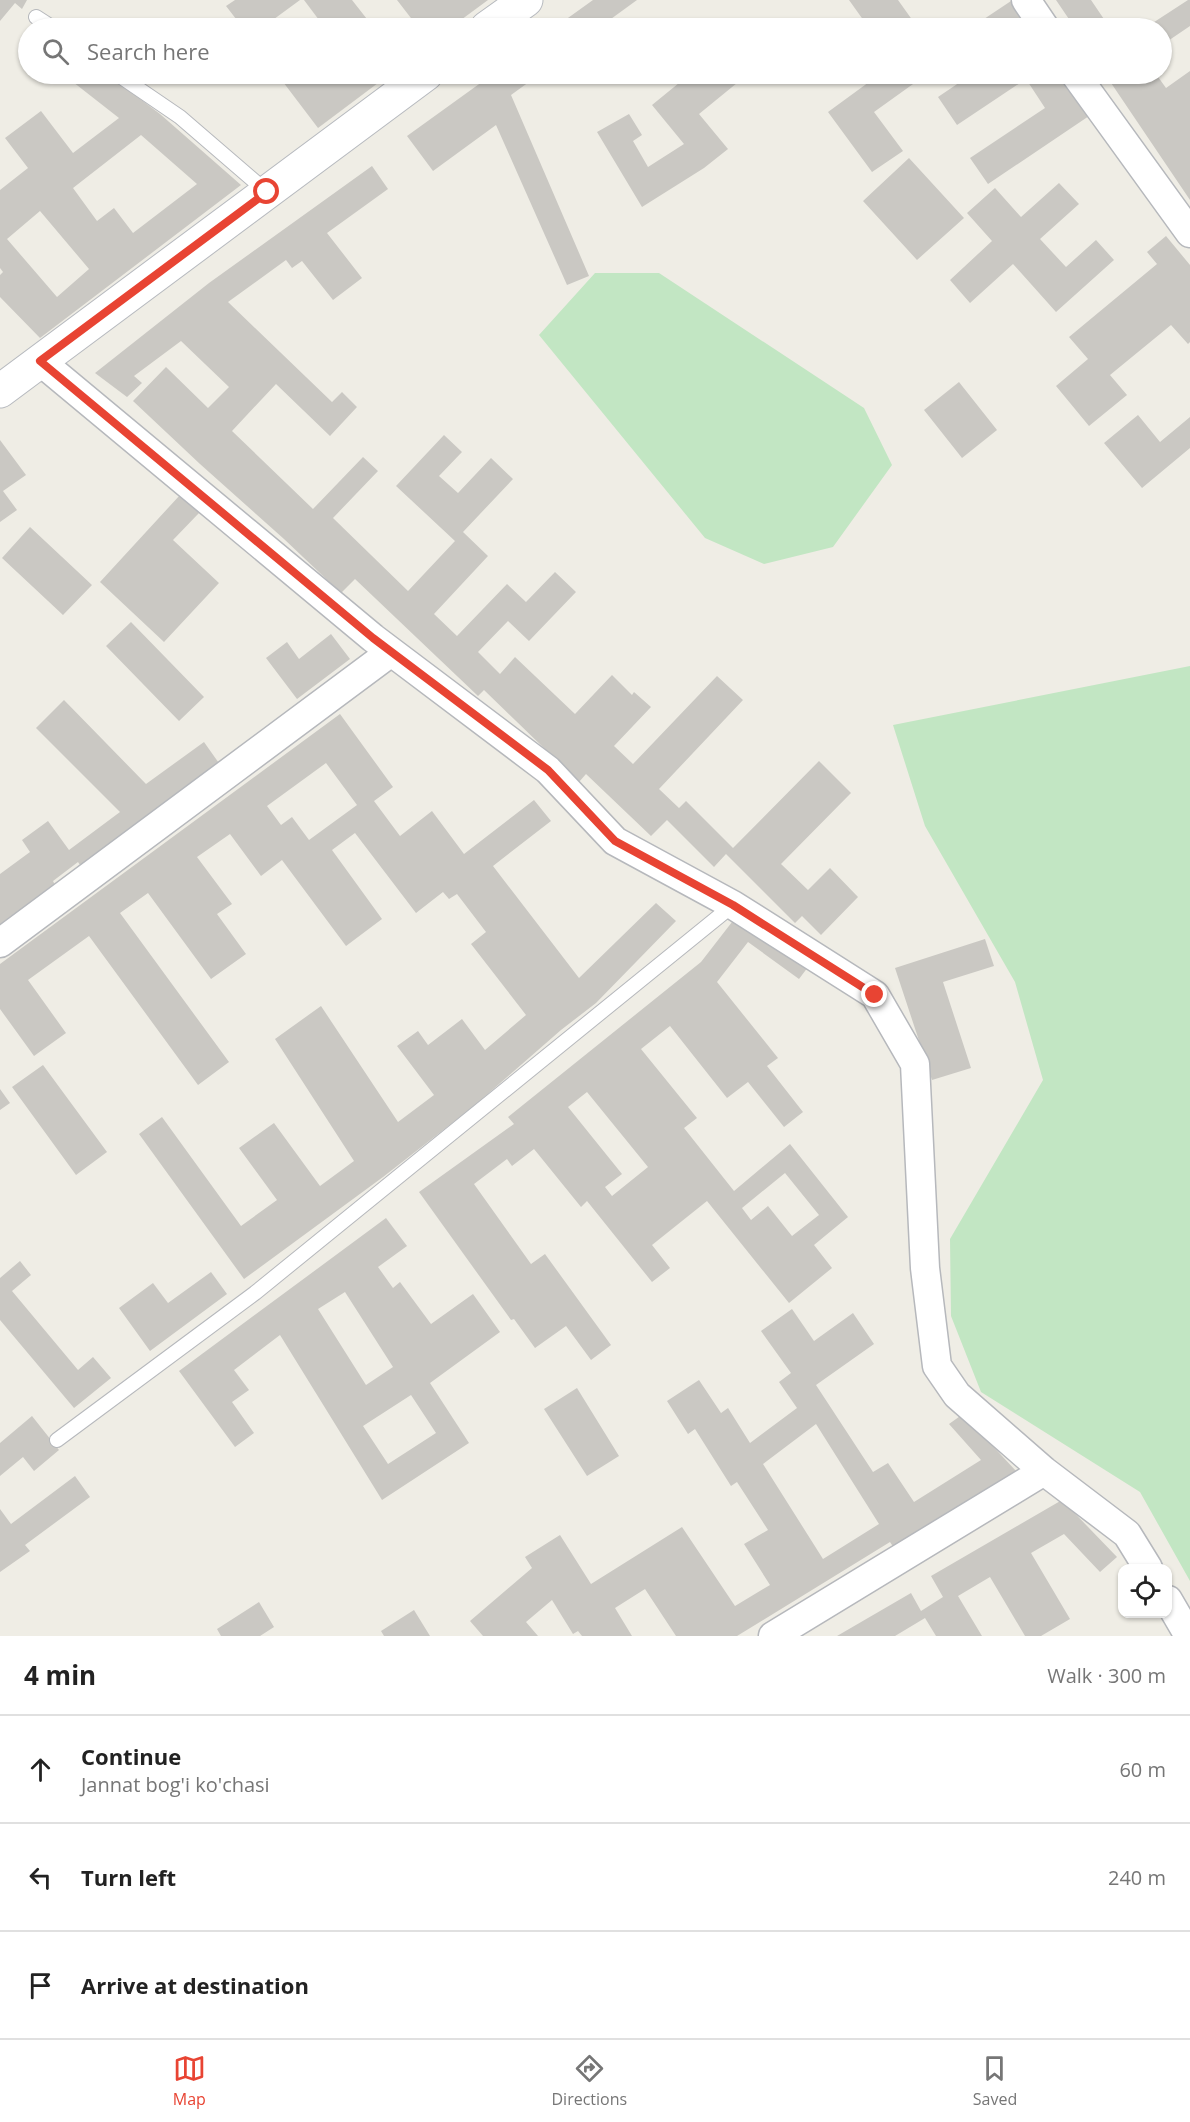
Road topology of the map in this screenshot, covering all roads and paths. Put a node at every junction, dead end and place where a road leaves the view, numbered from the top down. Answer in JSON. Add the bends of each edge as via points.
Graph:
{"nodes":[{"id":1,"x":526,"y":0,"type":"edge"},
{"id":2,"x":1026,"y":0,"type":"edge"},
{"id":3,"x":501,"y":18,"type":"edge"},
{"id":4,"x":1038,"y":18,"type":"edge"},
{"id":5,"x":132,"y":84,"type":"edge"},
{"id":6,"x":413,"y":84,"type":"edge"},
{"id":7,"x":1082,"y":84,"type":"edge"},
{"id":8,"x":267,"y":192,"type":"junction"},
{"id":9,"x":1190,"y":233,"type":"edge"},
{"id":10,"x":40,"y":361,"type":"junction"},
{"id":11,"x":0,"y":391,"type":"edge"},
{"id":12,"x":391,"y":652,"type":"junction"},
{"id":13,"x":733,"y":905,"type":"junction"},
{"id":14,"x":0,"y":943,"type":"edge"},
{"id":15,"x":57,"y":1440,"type":"dead end"},
{"id":16,"x":1044,"y":1472,"type":"junction"},
{"id":17,"x":1145,"y":1564,"type":"edge"},
{"id":18,"x":1172,"y":1608,"type":"edge"},
{"id":19,"x":773,"y":1636,"type":"edge"},
{"id":20,"x":1189,"y":1636,"type":"edge"}],
"edges":[{"from":1,"to":3,"type":"street"},
{"from":2,"to":4,"type":"street"},
{"from":5,"to":8,"type":"lane","via":[[180,117]]},
{"from":6,"to":8,"type":"street"},
{"from":7,"to":9,"type":"street"},
{"from":8,"to":10,"type":"street"},
{"from":10,"to":11,"type":"street"},
{"from":10,"to":12,"type":"street"},
{"from":12,"to":13,"type":"street","via":[[548,770],[615,841]]},
{"from":12,"to":14,"type":"street"},
{"from":13,"to":15,"type":"lane","via":[[255,1293]]},
{"from":13,"to":16,"type":"street","via":[[875,995],[915,1064],[925,1268],[937,1365],[957,1395]]},
{"from":16,"to":17,"type":"street","via":[[1127,1534]]},
{"from":16,"to":19,"type":"street"},
{"from":18,"to":20,"type":"street"}]}
